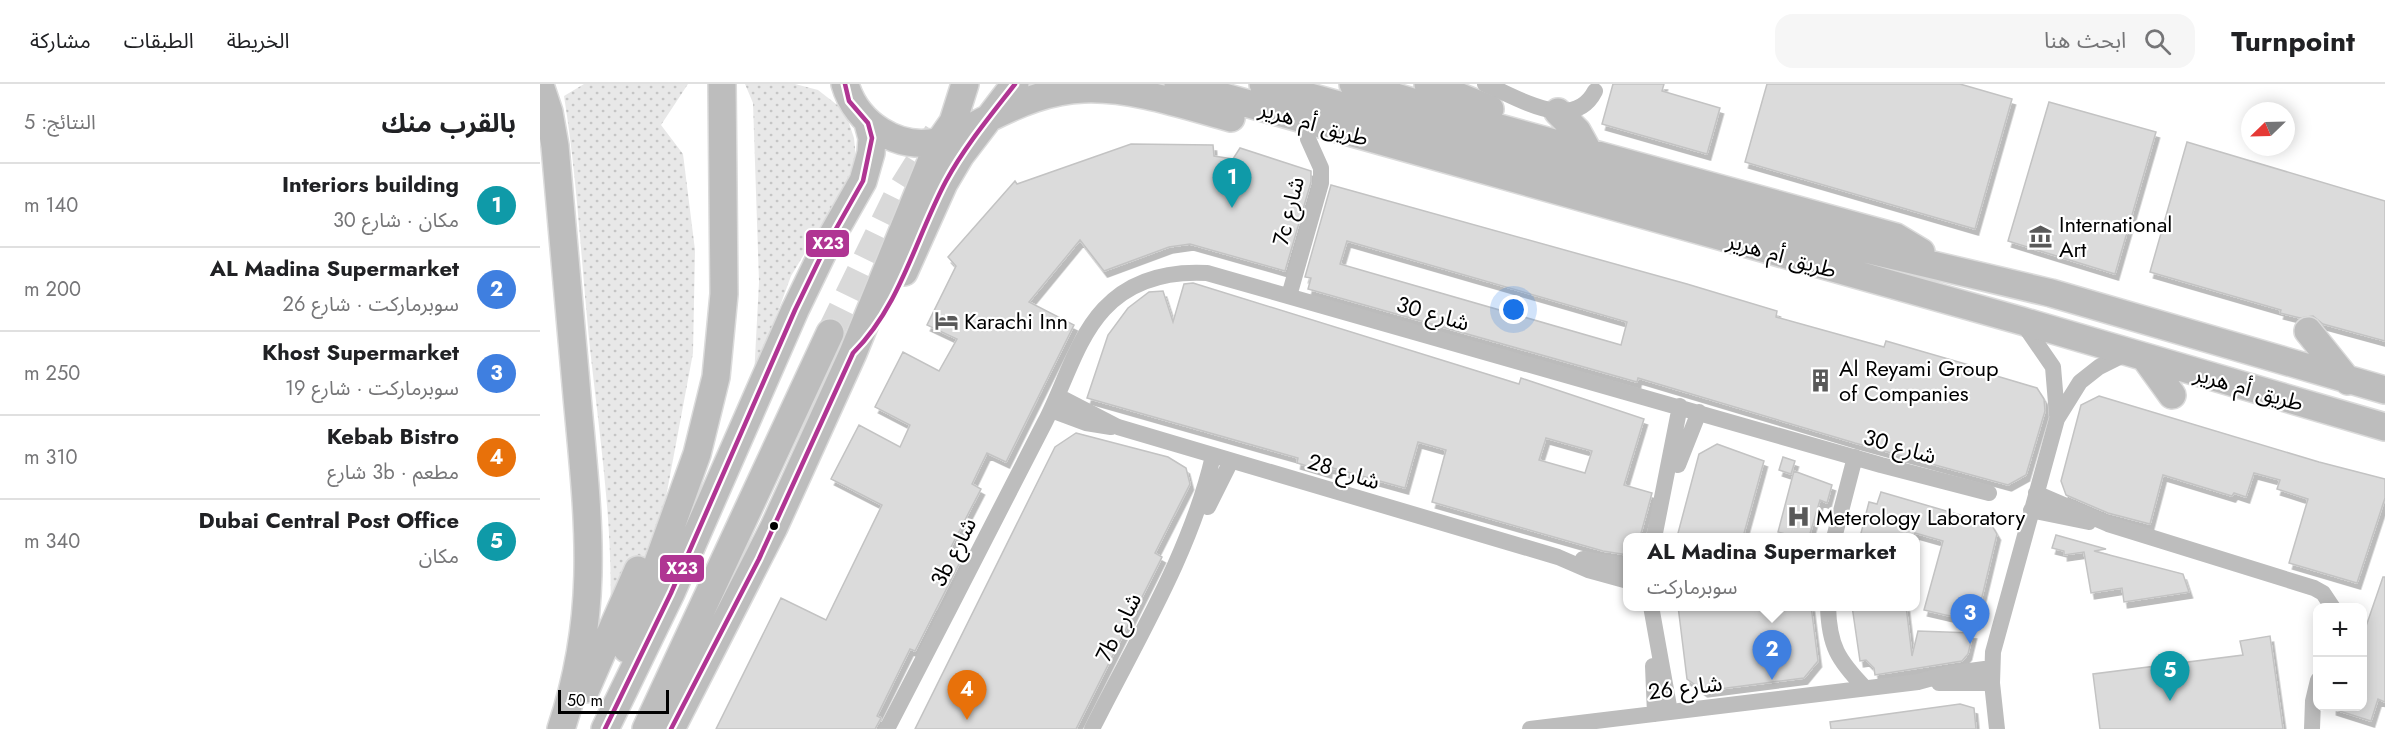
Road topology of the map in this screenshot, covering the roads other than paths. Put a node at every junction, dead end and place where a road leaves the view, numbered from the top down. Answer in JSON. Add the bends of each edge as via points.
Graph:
{"nodes":[{"id":1,"x":948,"y":84,"type":"edge"},
{"id":2,"x":965,"y":84,"type":"edge"},
{"id":3,"x":1015,"y":84,"type":"edge"},
{"id":4,"x":1178,"y":84,"type":"edge"},
{"id":5,"x":1353,"y":84,"type":"edge"},
{"id":6,"x":1428,"y":84,"type":"edge"},
{"id":7,"x":1485,"y":84,"type":"edge"},
{"id":8,"x":540,"y":85,"type":"edge"},
{"id":9,"x":716,"y":88,"type":"edge"},
{"id":10,"x":1595,"y":91,"type":"dead end"},
{"id":11,"x":847,"y":92,"type":"edge"},
{"id":12,"x":1278,"y":97,"type":"edge"},
{"id":13,"x":1558,"y":112,"type":"junction"},
{"id":14,"x":987,"y":118,"type":"junction"},
{"id":15,"x":868,"y":123,"type":"junction"},
{"id":16,"x":941,"y":138,"type":"junction"},
{"id":17,"x":1308,"y":139,"type":"junction"},
{"id":18,"x":1552,"y":141,"type":"junction"},
{"id":19,"x":1588,"y":151,"type":"junction"},
{"id":20,"x":1712,"y":166,"type":"dead end"},
{"id":21,"x":1680,"y":178,"type":"junction"},
{"id":22,"x":1935,"y":266,"type":"junction"},
{"id":23,"x":1881,"y":283,"type":"junction"},
{"id":24,"x":1289,"y":296,"type":"junction"},
{"id":25,"x":2022,"y":321,"type":"junction"},
{"id":26,"x":2308,"y":331,"type":"dead end"},
{"id":27,"x":830,"y":333,"type":"tunnel mouth"},
{"id":28,"x":853,"y":353,"type":"junction"},
{"id":29,"x":2137,"y":356,"type":"junction"},
{"id":30,"x":2348,"y":381,"type":"junction"},
{"id":31,"x":2385,"y":390,"type":"edge"},
{"id":32,"x":2172,"y":395,"type":"dead end"},
{"id":33,"x":1055,"y":403,"type":"junction"},
{"id":34,"x":1680,"y":406,"type":"junction"},
{"id":35,"x":1699,"y":412,"type":"junction"},
{"id":36,"x":2057,"y":419,"type":"junction"},
{"id":37,"x":2385,"y":427,"type":"edge"},
{"id":38,"x":697,"y":454,"type":"junction"},
{"id":39,"x":1213,"y":456,"type":"junction"},
{"id":40,"x":1855,"y":457,"type":"junction"},
{"id":41,"x":1231,"y":461,"type":"junction"},
{"id":42,"x":1881,"y":465,"type":"junction"},
{"id":43,"x":1665,"y":490,"type":"junction"},
{"id":44,"x":1846,"y":491,"type":"junction"},
{"id":45,"x":1989,"y":493,"type":"dead end"},
{"id":46,"x":2036,"y":494,"type":"junction"},
{"id":47,"x":2031,"y":510,"type":"junction"},
{"id":48,"x":2108,"y":524,"type":"junction"},
{"id":49,"x":1655,"y":533,"type":"edge"},
{"id":50,"x":1835,"y":533,"type":"edge"},
{"id":51,"x":1184,"y":546,"type":"junction"},
{"id":52,"x":1558,"y":557,"type":"junction"},
{"id":53,"x":1623,"y":565,"type":"edge"},
{"id":54,"x":1623,"y":580,"type":"edge"},
{"id":55,"x":2330,"y":603,"type":"edge"},
{"id":56,"x":1651,"y":611,"type":"edge"},
{"id":57,"x":1828,"y":611,"type":"edge"},
{"id":58,"x":1992,"y":675,"type":"junction"},
{"id":59,"x":1865,"y":688,"type":"junction"},
{"id":60,"x":2313,"y":701,"type":"edge"},
{"id":61,"x":1662,"y":713,"type":"junction"},
{"id":62,"x":561,"y":729,"type":"edge"},
{"id":63,"x":569,"y":729,"type":"edge"},
{"id":64,"x":598,"y":729,"type":"edge"},
{"id":65,"x":605,"y":729,"type":"edge"},
{"id":66,"x":646,"y":729,"type":"edge"},
{"id":67,"x":671,"y":729,"type":"edge"},
{"id":68,"x":887,"y":729,"type":"edge"},
{"id":69,"x":1092,"y":729,"type":"edge"},
{"id":70,"x":1530,"y":729,"type":"edge"},
{"id":71,"x":1997,"y":729,"type":"edge"},
{"id":72,"x":2312,"y":729,"type":"edge"}],
"edges":[{"from":1,"to":16,"type":"main road"},
{"from":2,"to":16,"type":"main road","via":[[953,122]]},
{"from":3,"to":14,"type":"main road"},
{"from":4,"to":12,"type":"main road","name":"طريق أم هرير"},
{"from":5,"to":18,"type":"main road"},
{"from":6,"to":18,"type":"main road","via":[[1530,126]]},
{"from":7,"to":13,"type":"street"},
{"from":8,"to":62,"type":"main road","via":[[555,146],[590,553],[586,629]]},
{"from":9,"to":38,"type":"main road","via":[[724,294],[716,377]]},
{"from":10,"to":13,"type":"street","via":[[1580,109]]},
{"from":11,"to":15,"type":"main road"},
{"from":12,"to":22,"type":"main road","name":"طريق أم هرير"},
{"from":12,"to":23,"type":"main road","name":"طريق أم هرير"},
{"from":13,"to":19,"type":"main road","via":[[1577,131]]},
{"from":14,"to":16,"type":"main road"},
{"from":14,"to":17,"type":"main road","via":[[1031,99],[1085,89],[1160,100]]},
{"from":14,"to":28,"type":"main road","via":[[944,183],[874,330]]},
{"from":15,"to":16,"type":"main road","via":[[896,138],[917,142]]},
{"from":15,"to":65,"type":"main road","via":[[871,153],[863,181],[810,278],[671,592]]},
{"from":16,"to":28,"type":"main road"},
{"from":17,"to":23,"type":"main road","via":[[1840,285],[1861,287]]},
{"from":17,"to":24,"type":"street","name":"7c شارع","via":[[1319,160],[1321,183]]},
{"from":18,"to":19,"type":"main road"},
{"from":19,"to":21,"type":"main road"},
{"from":20,"to":21,"type":"main road"},
{"from":21,"to":22,"type":"main road","via":[[1896,237],[1912,245]]},
{"from":22,"to":30,"type":"main road","name":"طريق أم هرير","via":[[2051,293]]},
{"from":23,"to":25,"type":"main road","name":"طريق أم هرير"},
{"from":24,"to":33,"type":"street","name":"شارع 30","via":[[1207,273],[1152,278],[1118,297],[1092,324]]},
{"from":24,"to":34,"type":"street","name":"شارع 30"},
{"from":25,"to":29,"type":"main road","name":"طريق أم هرير"},
{"from":25,"to":36,"type":"street","via":[[2053,367]]},
{"from":26,"to":30,"type":"main road"},
{"from":27,"to":66,"type":"main road"},
{"from":28,"to":67,"type":"main road","via":[[759,559]]},
{"from":29,"to":32,"type":"main road"},
{"from":29,"to":36,"type":"street","via":[[2099,367],[2080,382]]},
{"from":29,"to":37,"type":"main road","name":"طريق أم هرير"},
{"from":30,"to":31,"type":"main road","name":"طريق أم هرير"},
{"from":33,"to":39,"type":"street","name":"شارع 28"},
{"from":33,"to":68,"type":"street","name":"3b شارع"},
{"from":34,"to":35,"type":"street","name":"شارع 30"},
{"from":34,"to":43,"type":"street"},
{"from":35,"to":40,"type":"street","name":"شارع 30"},
{"from":35,"to":43,"type":"street"},
{"from":36,"to":46,"type":"street"},
{"from":38,"to":63,"type":"main road","via":[[679,471]]},
{"from":38,"to":64,"type":"main road"},
{"from":39,"to":41,"type":"street","name":"شارع 28"},
{"from":39,"to":51,"type":"street","name":"7b شارع","via":[[1203,497]]},
{"from":40,"to":42,"type":"street","name":"شارع 30"},
{"from":40,"to":44,"type":"street"},
{"from":41,"to":51,"type":"street","name":"7b شارع"},
{"from":41,"to":52,"type":"street","name":"شارع 28"},
{"from":42,"to":44,"type":"street"},
{"from":42,"to":45,"type":"street","name":"شارع 30"},
{"from":43,"to":49,"type":"street"},
{"from":44,"to":50,"type":"street"},
{"from":46,"to":47,"type":"street"},
{"from":46,"to":48,"type":"street"},
{"from":47,"to":48,"type":"street"},
{"from":47,"to":58,"type":"street","via":[[2002,614]]},
{"from":48,"to":55,"type":"street","via":[[2314,588]]},
{"from":51,"to":69,"type":"street","name":"7b شارع"},
{"from":52,"to":53,"type":"street","name":"شارع 28"},
{"from":52,"to":54,"type":"street","name":"شارع 28"},
{"from":56,"to":61,"type":"street"},
{"from":57,"to":59,"type":"street","via":[[1830,633],[1838,656]]},
{"from":58,"to":59,"type":"street","name":"شارع 26","via":[[1947,674]]},
{"from":58,"to":71,"type":"street"},
{"from":59,"to":61,"type":"street","name":"شارع 26"},
{"from":60,"to":72,"type":"street"},
{"from":61,"to":70,"type":"street","name":"شارع 26"}]}
